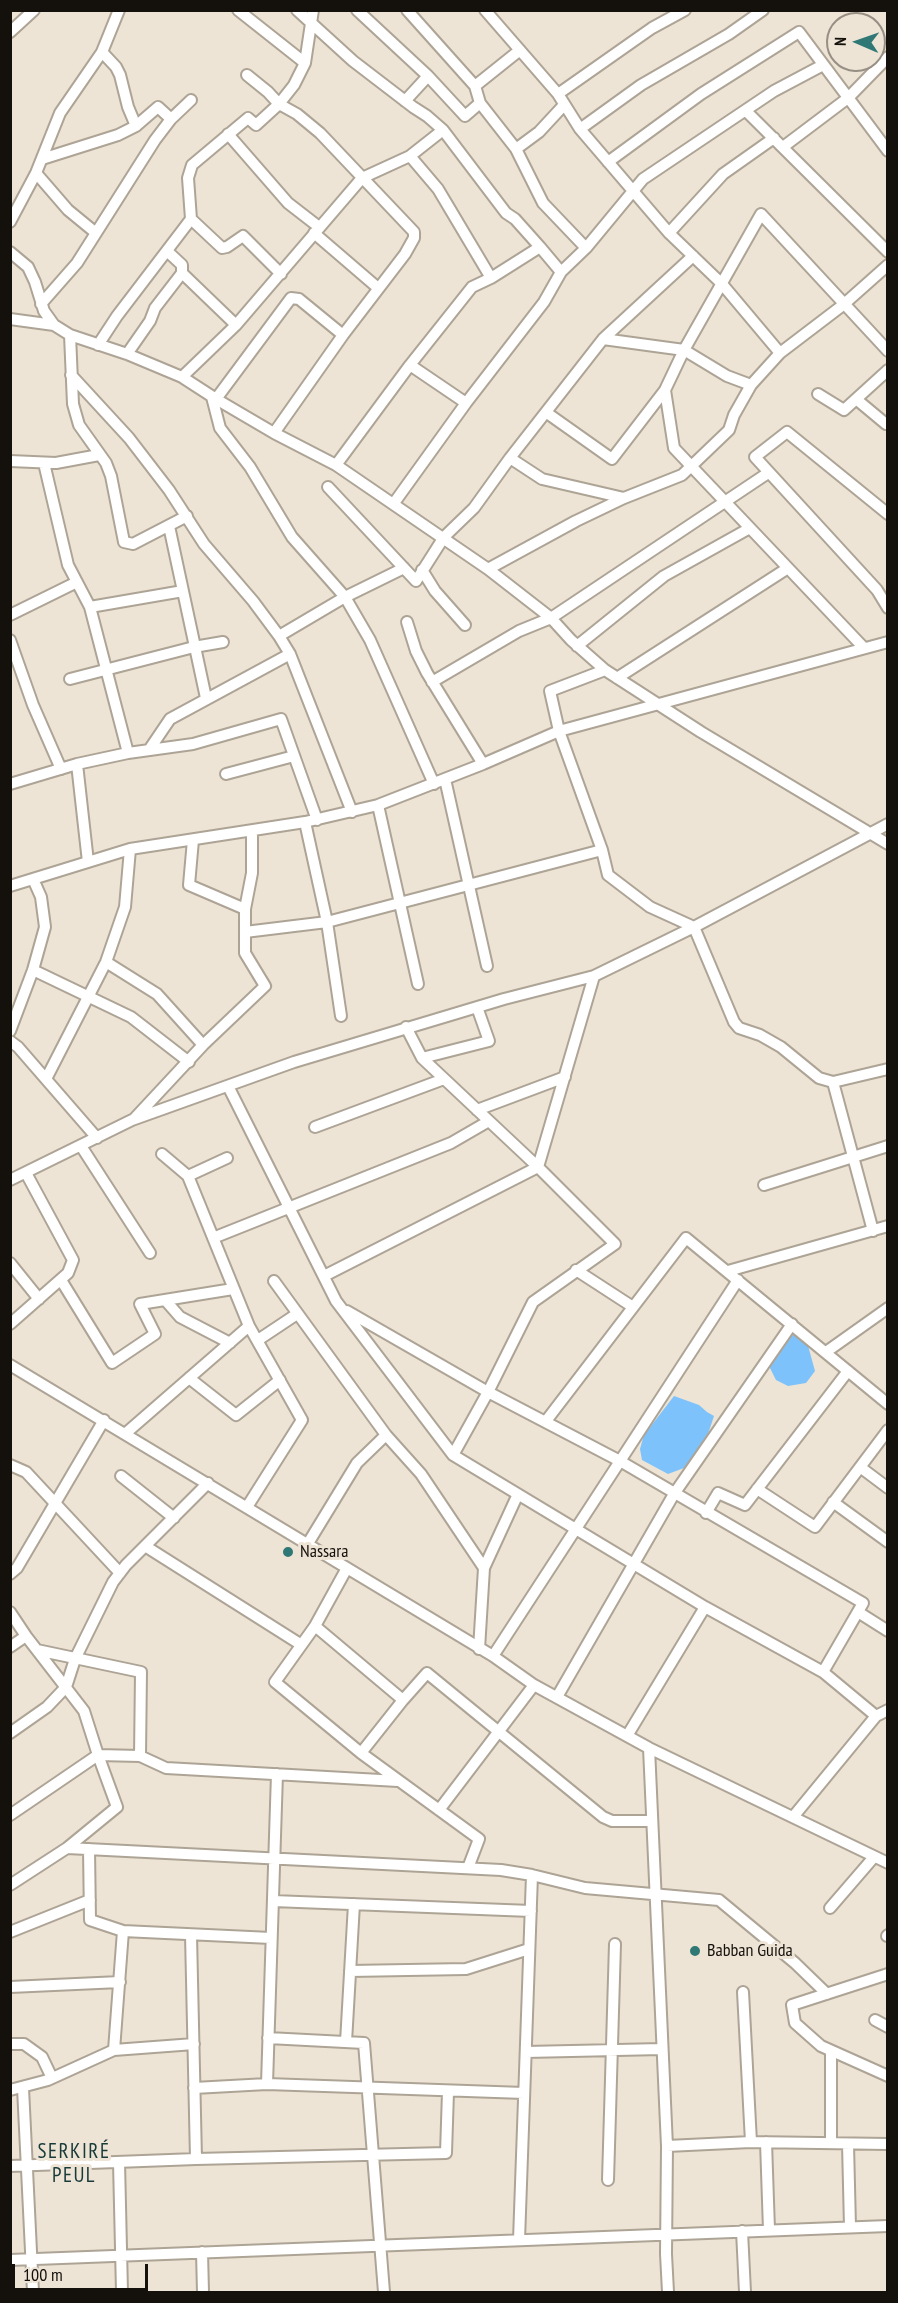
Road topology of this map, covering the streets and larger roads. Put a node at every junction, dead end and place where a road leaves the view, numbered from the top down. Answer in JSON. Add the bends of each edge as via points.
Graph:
{"nodes":[{"id":1,"x":34,"y":10,"type":"edge"},
{"id":2,"x":119,"y":10,"type":"edge"},
{"id":3,"x":297,"y":10,"type":"edge"},
{"id":4,"x":314,"y":10,"type":"edge"},
{"id":5,"x":357,"y":10,"type":"edge"},
{"id":6,"x":407,"y":10,"type":"edge"},
{"id":7,"x":485,"y":10,"type":"edge"},
{"id":8,"x":686,"y":10,"type":"edge"},
{"id":9,"x":763,"y":10,"type":"edge"},
{"id":10,"x":242,"y":12,"type":"edge"},
{"id":11,"x":310,"y":23,"type":"junction"},
{"id":12,"x":10,"y":32,"type":"edge"},
{"id":13,"x":520,"y":50,"type":"junction"},
{"id":14,"x":102,"y":52,"type":"junction"},
{"id":15,"x":888,"y":57,"type":"edge"},
{"id":16,"x":305,"y":63,"type":"junction"},
{"id":17,"x":823,"y":64,"type":"junction"},
{"id":18,"x":247,"y":75,"type":"dead end"},
{"id":19,"x":428,"y":76,"type":"junction"},
{"id":20,"x":475,"y":86,"type":"junction"},
{"id":21,"x":558,"y":94,"type":"junction"},
{"id":22,"x":848,"y":98,"type":"junction"},
{"id":23,"x":191,"y":100,"type":"dead end"},
{"id":24,"x":405,"y":101,"type":"junction"},
{"id":25,"x":480,"y":103,"type":"junction"},
{"id":26,"x":279,"y":104,"type":"junction"},
{"id":27,"x":564,"y":105,"type":"junction"},
{"id":28,"x":746,"y":111,"type":"junction"},
{"id":29,"x":171,"y":119,"type":"junction"},
{"id":30,"x":136,"y":126,"type":"junction"},
{"id":31,"x":580,"y":129,"type":"junction"},
{"id":32,"x":443,"y":130,"type":"junction"},
{"id":33,"x":228,"y":134,"type":"junction"},
{"id":34,"x":774,"y":138,"type":"junction"},
{"id":35,"x":783,"y":147,"type":"junction"},
{"id":36,"x":516,"y":149,"type":"junction"},
{"id":37,"x":888,"y":151,"type":"edge"},
{"id":38,"x":410,"y":156,"type":"junction"},
{"id":39,"x":42,"y":159,"type":"junction"},
{"id":40,"x":608,"y":162,"type":"junction"},
{"id":41,"x":36,"y":173,"type":"junction"},
{"id":42,"x":362,"y":178,"type":"junction"},
{"id":43,"x":633,"y":191,"type":"junction"},
{"id":44,"x":191,"y":219,"type":"junction"},
{"id":45,"x":10,"y":222,"type":"edge"},
{"id":46,"x":316,"y":230,"type":"junction"},
{"id":47,"x":96,"y":233,"type":"junction"},
{"id":48,"x":669,"y":233,"type":"junction"},
{"id":49,"x":540,"y":247,"type":"junction"},
{"id":50,"x":586,"y":248,"type":"junction"},
{"id":51,"x":167,"y":250,"type":"junction"},
{"id":52,"x":10,"y":252,"type":"edge"},
{"id":53,"x":888,"y":252,"type":"edge"},
{"id":54,"x":693,"y":256,"type":"junction"},
{"id":55,"x":888,"y":266,"type":"edge"},
{"id":56,"x":561,"y":272,"type":"junction"},
{"id":57,"x":182,"y":273,"type":"junction"},
{"id":58,"x":281,"y":274,"type":"junction"},
{"id":59,"x":491,"y":278,"type":"junction"},
{"id":60,"x":722,"y":284,"type":"junction"},
{"id":61,"x":378,"y":288,"type":"junction"},
{"id":62,"x":41,"y":304,"type":"junction"},
{"id":63,"x":843,"y":305,"type":"junction"},
{"id":64,"x":10,"y":319,"type":"edge"},
{"id":65,"x":236,"y":325,"type":"junction"},
{"id":66,"x":54,"y":326,"type":"junction"},
{"id":67,"x":70,"y":335,"type":"junction"},
{"id":68,"x":343,"y":335,"type":"junction"},
{"id":69,"x":603,"y":339,"type":"junction"},
{"id":70,"x":98,"y":345,"type":"junction"},
{"id":71,"x":684,"y":350,"type":"junction"},
{"id":72,"x":888,"y":351,"type":"edge"},
{"id":73,"x":780,"y":353,"type":"junction"},
{"id":74,"x":127,"y":354,"type":"junction"},
{"id":75,"x":410,"y":365,"type":"junction"},
{"id":76,"x":888,"y":370,"type":"edge"},
{"id":77,"x":72,"y":375,"type":"junction"},
{"id":78,"x":182,"y":376,"type":"junction"},
{"id":79,"x":752,"y":386,"type":"junction"},
{"id":80,"x":665,"y":390,"type":"junction"},
{"id":81,"x":818,"y":394,"type":"dead end"},
{"id":82,"x":214,"y":398,"type":"junction"},
{"id":83,"x":856,"y":399,"type":"junction"},
{"id":84,"x":466,"y":403,"type":"junction"},
{"id":85,"x":547,"y":413,"type":"junction"},
{"id":86,"x":888,"y":422,"type":"edge"},
{"id":87,"x":274,"y":433,"type":"junction"},
{"id":88,"x":99,"y":455,"type":"junction"},
{"id":89,"x":510,"y":458,"type":"junction"},
{"id":90,"x":10,"y":460,"type":"edge"},
{"id":91,"x":44,"y":463,"type":"junction"},
{"id":92,"x":336,"y":465,"type":"junction"},
{"id":93,"x":692,"y":467,"type":"junction"},
{"id":94,"x":768,"y":474,"type":"junction"},
{"id":95,"x":328,"y":487,"type":"dead end"},
{"id":96,"x":624,"y":498,"type":"junction"},
{"id":97,"x":725,"y":502,"type":"junction"},
{"id":98,"x":394,"y":503,"type":"junction"},
{"id":99,"x":887,"y":512,"type":"edge"},
{"id":100,"x":187,"y":516,"type":"junction"},
{"id":101,"x":169,"y":526,"type":"junction"},
{"id":102,"x":750,"y":528,"type":"junction"},
{"id":103,"x":444,"y":537,"type":"junction"},
{"id":104,"x":404,"y":568,"type":"junction"},
{"id":105,"x":788,"y":568,"type":"junction"},
{"id":106,"x":488,"y":569,"type":"junction"},
{"id":107,"x":422,"y":570,"type":"junction"},
{"id":108,"x":76,"y":582,"type":"junction"},
{"id":109,"x":183,"y":591,"type":"junction"},
{"id":110,"x":345,"y":597,"type":"junction"},
{"id":111,"x":90,"y":607,"type":"junction"},
{"id":112,"x":888,"y":608,"type":"edge"},
{"id":113,"x":10,"y":615,"type":"edge"},
{"id":114,"x":551,"y":618,"type":"junction"},
{"id":115,"x":407,"y":622,"type":"dead end"},
{"id":116,"x":465,"y":626,"type":"dead end"},
{"id":117,"x":279,"y":636,"type":"junction"},
{"id":118,"x":10,"y":640,"type":"edge"},
{"id":119,"x":223,"y":642,"type":"dead end"},
{"id":120,"x":888,"y":642,"type":"edge"},
{"id":121,"x":577,"y":646,"type":"junction"},
{"id":122,"x":194,"y":647,"type":"junction"},
{"id":123,"x":864,"y":648,"type":"junction"},
{"id":124,"x":290,"y":654,"type":"junction"},
{"id":125,"x":105,"y":669,"type":"junction"},
{"id":126,"x":604,"y":670,"type":"junction"},
{"id":127,"x":617,"y":678,"type":"junction"},
{"id":128,"x":70,"y":679,"type":"dead end"},
{"id":129,"x":432,"y":682,"type":"junction"},
{"id":130,"x":206,"y":698,"type":"junction"},
{"id":131,"x":658,"y":704,"type":"junction"},
{"id":132,"x":559,"y":731,"type":"junction"},
{"id":133,"x":149,"y":750,"type":"junction"},
{"id":134,"x":128,"y":753,"type":"junction"},
{"id":135,"x":294,"y":756,"type":"junction"},
{"id":136,"x":77,"y":764,"type":"junction"},
{"id":137,"x":483,"y":765,"type":"junction"},
{"id":138,"x":61,"y":769,"type":"junction"},
{"id":139,"x":226,"y":774,"type":"dead end"},
{"id":140,"x":445,"y":779,"type":"junction"},
{"id":141,"x":10,"y":784,"type":"edge"},
{"id":142,"x":434,"y":784,"type":"junction"},
{"id":143,"x":378,"y":805,"type":"junction"},
{"id":144,"x":352,"y":812,"type":"junction"},
{"id":145,"x":317,"y":820,"type":"junction"},
{"id":146,"x":305,"y":822,"type":"junction"},
{"id":147,"x":888,"y":824,"type":"edge"},
{"id":148,"x":252,"y":831,"type":"junction"},
{"id":149,"x":868,"y":832,"type":"junction"},
{"id":150,"x":193,"y":840,"type":"junction"},
{"id":151,"x":888,"y":844,"type":"edge"},
{"id":152,"x":130,"y":849,"type":"junction"},
{"id":153,"x":602,"y":850,"type":"junction"},
{"id":154,"x":88,"y":862,"type":"junction"},
{"id":155,"x":33,"y":879,"type":"junction"},
{"id":156,"x":469,"y":885,"type":"junction"},
{"id":157,"x":10,"y":886,"type":"edge"},
{"id":158,"x":401,"y":903,"type":"junction"},
{"id":159,"x":245,"y":909,"type":"junction"},
{"id":160,"x":327,"y":922,"type":"junction"},
{"id":161,"x":693,"y":927,"type":"junction"},
{"id":162,"x":245,"y":932,"type":"junction"},
{"id":163,"x":106,"y":962,"type":"junction"},
{"id":164,"x":487,"y":966,"type":"dead end"},
{"id":165,"x":33,"y":970,"type":"junction"},
{"id":166,"x":594,"y":976,"type":"junction"},
{"id":167,"x":418,"y":984,"type":"dead end"},
{"id":168,"x":88,"y":995,"type":"junction"},
{"id":169,"x":477,"y":1007,"type":"junction"},
{"id":170,"x":341,"y":1016,"type":"dead end"},
{"id":171,"x":406,"y":1027,"type":"junction"},
{"id":172,"x":10,"y":1031,"type":"edge"},
{"id":173,"x":10,"y":1041,"type":"edge"},
{"id":174,"x":203,"y":1045,"type":"junction"},
{"id":175,"x":422,"y":1058,"type":"junction"},
{"id":176,"x":189,"y":1062,"type":"junction"},
{"id":177,"x":888,"y":1069,"type":"edge"},
{"id":178,"x":565,"y":1077,"type":"junction"},
{"id":179,"x":46,"y":1079,"type":"junction"},
{"id":180,"x":444,"y":1079,"type":"junction"},
{"id":181,"x":833,"y":1082,"type":"junction"},
{"id":182,"x":228,"y":1086,"type":"junction"},
{"id":183,"x":477,"y":1110,"type":"junction"},
{"id":184,"x":132,"y":1120,"type":"junction"},
{"id":185,"x":489,"y":1121,"type":"junction"},
{"id":186,"x":315,"y":1126,"type":"dead end"},
{"id":187,"x":97,"y":1138,"type":"junction"},
{"id":188,"x":81,"y":1146,"type":"junction"},
{"id":189,"x":888,"y":1146,"type":"edge"},
{"id":190,"x":162,"y":1154,"type":"dead end"},
{"id":191,"x":853,"y":1157,"type":"junction"},
{"id":192,"x":227,"y":1158,"type":"dead end"},
{"id":193,"x":538,"y":1167,"type":"junction"},
{"id":194,"x":26,"y":1173,"type":"junction"},
{"id":195,"x":188,"y":1176,"type":"junction"},
{"id":196,"x":10,"y":1180,"type":"edge"},
{"id":197,"x":764,"y":1185,"type":"dead end"},
{"id":198,"x":289,"y":1207,"type":"junction"},
{"id":199,"x":888,"y":1226,"type":"edge"},
{"id":200,"x":873,"y":1231,"type":"junction"},
{"id":201,"x":213,"y":1238,"type":"junction"},
{"id":202,"x":150,"y":1253,"type":"dead end"},
{"id":203,"x":10,"y":1263,"type":"edge"},
{"id":204,"x":576,"y":1270,"type":"junction"},
{"id":205,"x":728,"y":1271,"type":"junction"},
{"id":206,"x":324,"y":1276,"type":"junction"},
{"id":207,"x":61,"y":1280,"type":"junction"},
{"id":208,"x":738,"y":1280,"type":"junction"},
{"id":209,"x":274,"y":1281,"type":"dead end"},
{"id":210,"x":233,"y":1290,"type":"junction"},
{"id":211,"x":39,"y":1299,"type":"junction"},
{"id":212,"x":166,"y":1301,"type":"junction"},
{"id":213,"x":633,"y":1307,"type":"junction"},
{"id":214,"x":342,"y":1308,"type":"junction"},
{"id":215,"x":888,"y":1308,"type":"edge"},
{"id":216,"x":297,"y":1314,"type":"junction"},
{"id":217,"x":10,"y":1324,"type":"edge"},
{"id":218,"x":792,"y":1324,"type":"junction"},
{"id":219,"x":249,"y":1326,"type":"junction"},
{"id":220,"x":258,"y":1340,"type":"junction"},
{"id":221,"x":230,"y":1343,"type":"junction"},
{"id":222,"x":826,"y":1352,"type":"junction"},
{"id":223,"x":10,"y":1365,"type":"edge"},
{"id":224,"x":848,"y":1371,"type":"junction"},
{"id":225,"x":189,"y":1378,"type":"junction"},
{"id":226,"x":280,"y":1380,"type":"junction"},
{"id":227,"x":489,"y":1392,"type":"junction"},
{"id":228,"x":888,"y":1404,"type":"edge"},
{"id":229,"x":104,"y":1420,"type":"junction"},
{"id":230,"x":546,"y":1421,"type":"junction"},
{"id":231,"x":888,"y":1430,"type":"edge"},
{"id":232,"x":126,"y":1433,"type":"junction"},
{"id":233,"x":386,"y":1435,"type":"junction"},
{"id":234,"x":453,"y":1455,"type":"junction"},
{"id":235,"x":620,"y":1461,"type":"junction"},
{"id":236,"x":10,"y":1465,"type":"edge"},
{"id":237,"x":860,"y":1467,"type":"junction"},
{"id":238,"x":121,"y":1476,"type":"dead end"},
{"id":239,"x":208,"y":1483,"type":"junction"},
{"id":240,"x":888,"y":1488,"type":"edge"},
{"id":241,"x":756,"y":1489,"type":"junction"},
{"id":242,"x":518,"y":1494,"type":"junction"},
{"id":243,"x":674,"y":1494,"type":"junction"},
{"id":244,"x":833,"y":1502,"type":"junction"},
{"id":245,"x":54,"y":1505,"type":"junction"},
{"id":246,"x":247,"y":1508,"type":"junction"},
{"id":247,"x":706,"y":1513,"type":"junction"},
{"id":248,"x":174,"y":1518,"type":"junction"},
{"id":249,"x":576,"y":1529,"type":"junction"},
{"id":250,"x":888,"y":1542,"type":"edge"},
{"id":251,"x":307,"y":1545,"type":"junction"},
{"id":252,"x":145,"y":1546,"type":"junction"},
{"id":253,"x":635,"y":1564,"type":"junction"},
{"id":254,"x":347,"y":1568,"type":"junction"},
{"id":255,"x":484,"y":1568,"type":"junction"},
{"id":256,"x":120,"y":1573,"type":"junction"},
{"id":257,"x":10,"y":1574,"type":"edge"},
{"id":258,"x":705,"y":1607,"type":"junction"},
{"id":259,"x":10,"y":1612,"type":"edge"},
{"id":260,"x":858,"y":1612,"type":"junction"},
{"id":261,"x":315,"y":1626,"type":"junction"},
{"id":262,"x":888,"y":1631,"type":"edge"},
{"id":263,"x":26,"y":1636,"type":"junction"},
{"id":264,"x":300,"y":1644,"type":"junction"},
{"id":265,"x":10,"y":1647,"type":"edge"},
{"id":266,"x":479,"y":1649,"type":"junction"},
{"id":267,"x":37,"y":1650,"type":"junction"},
{"id":268,"x":493,"y":1656,"type":"junction"},
{"id":269,"x":75,"y":1659,"type":"junction"},
{"id":270,"x":823,"y":1672,"type":"junction"},
{"id":271,"x":534,"y":1685,"type":"junction"},
{"id":272,"x":66,"y":1687,"type":"junction"},
{"id":273,"x":557,"y":1697,"type":"junction"},
{"id":274,"x":403,"y":1700,"type":"junction"},
{"id":275,"x":888,"y":1710,"type":"edge"},
{"id":276,"x":876,"y":1716,"type":"junction"},
{"id":277,"x":500,"y":1731,"type":"junction"},
{"id":278,"x":10,"y":1732,"type":"edge"},
{"id":279,"x":627,"y":1736,"type":"junction"},
{"id":280,"x":649,"y":1748,"type":"junction"},
{"id":281,"x":361,"y":1753,"type":"junction"},
{"id":282,"x":98,"y":1755,"type":"junction"},
{"id":283,"x":140,"y":1756,"type":"junction"},
{"id":284,"x":277,"y":1774,"type":"junction"},
{"id":285,"x":398,"y":1780,"type":"junction"},
{"id":286,"x":439,"y":1810,"type":"junction"},
{"id":287,"x":10,"y":1815,"type":"edge"},
{"id":288,"x":793,"y":1817,"type":"junction"},
{"id":289,"x":652,"y":1821,"type":"junction"},
{"id":290,"x":67,"y":1848,"type":"junction"},
{"id":291,"x":89,"y":1849,"type":"junction"},
{"id":292,"x":874,"y":1857,"type":"junction"},
{"id":293,"x":274,"y":1858,"type":"junction"},
{"id":294,"x":888,"y":1863,"type":"edge"},
{"id":295,"x":468,"y":1868,"type":"junction"},
{"id":296,"x":532,"y":1875,"type":"junction"},
{"id":297,"x":10,"y":1885,"type":"edge"},
{"id":298,"x":654,"y":1894,"type":"junction"},
{"id":299,"x":90,"y":1900,"type":"junction"},
{"id":300,"x":273,"y":1901,"type":"junction"},
{"id":301,"x":354,"y":1904,"type":"junction"},
{"id":302,"x":831,"y":1908,"type":"dead end"},
{"id":303,"x":531,"y":1911,"type":"junction"},
{"id":304,"x":123,"y":1931,"type":"junction"},
{"id":305,"x":10,"y":1932,"type":"edge"},
{"id":306,"x":191,"y":1935,"type":"junction"},
{"id":307,"x":271,"y":1938,"type":"junction"},
{"id":308,"x":615,"y":1944,"type":"dead end"},
{"id":309,"x":529,"y":1949,"type":"junction"},
{"id":310,"x":350,"y":1971,"type":"junction"},
{"id":311,"x":888,"y":1974,"type":"edge"},
{"id":312,"x":120,"y":1982,"type":"junction"},
{"id":313,"x":10,"y":1987,"type":"edge"},
{"id":314,"x":743,"y":1992,"type":"dead end"},
{"id":315,"x":827,"y":1994,"type":"junction"},
{"id":316,"x":875,"y":2020,"type":"dead end"},
{"id":317,"x":888,"y":2028,"type":"edge"},
{"id":318,"x":268,"y":2037,"type":"junction"},
{"id":319,"x":346,"y":2042,"type":"junction"},
{"id":320,"x":10,"y":2044,"type":"edge"},
{"id":321,"x":194,"y":2044,"type":"junction"},
{"id":322,"x":662,"y":2049,"type":"junction"},
{"id":323,"x":114,"y":2050,"type":"junction"},
{"id":324,"x":612,"y":2051,"type":"junction"},
{"id":325,"x":831,"y":2051,"type":"junction"},
{"id":326,"x":526,"y":2052,"type":"junction"},
{"id":327,"x":888,"y":2076,"type":"edge"},
{"id":328,"x":52,"y":2078,"type":"junction"},
{"id":329,"x":267,"y":2084,"type":"junction"},
{"id":330,"x":23,"y":2088,"type":"junction"},
{"id":331,"x":194,"y":2088,"type":"junction"},
{"id":332,"x":368,"y":2089,"type":"junction"},
{"id":333,"x":10,"y":2090,"type":"edge"},
{"id":334,"x":448,"y":2092,"type":"junction"},
{"id":335,"x":524,"y":2093,"type":"junction"},
{"id":336,"x":751,"y":2142,"type":"junction"},
{"id":337,"x":766,"y":2142,"type":"junction"},
{"id":338,"x":831,"y":2143,"type":"junction"},
{"id":339,"x":848,"y":2144,"type":"junction"},
{"id":340,"x":888,"y":2144,"type":"edge"},
{"id":341,"x":667,"y":2146,"type":"junction"},
{"id":342,"x":374,"y":2156,"type":"junction"},
{"id":343,"x":196,"y":2159,"type":"junction"},
{"id":344,"x":119,"y":2162,"type":"junction"},
{"id":345,"x":27,"y":2165,"type":"junction"},
{"id":346,"x":10,"y":2166,"type":"edge"},
{"id":347,"x":608,"y":2180,"type":"dead end"},
{"id":348,"x":888,"y":2226,"type":"edge"},
{"id":349,"x":850,"y":2227,"type":"junction"},
{"id":350,"x":769,"y":2230,"type":"junction"},
{"id":351,"x":742,"y":2231,"type":"junction"},
{"id":352,"x":667,"y":2234,"type":"junction"},
{"id":353,"x":519,"y":2240,"type":"junction"},
{"id":354,"x":381,"y":2245,"type":"junction"},
{"id":355,"x":202,"y":2252,"type":"junction"},
{"id":356,"x":121,"y":2255,"type":"junction"},
{"id":357,"x":32,"y":2259,"type":"junction"},
{"id":358,"x":10,"y":2260,"type":"edge"},
{"id":359,"x":33,"y":2292,"type":"edge"},
{"id":360,"x":122,"y":2292,"type":"edge"},
{"id":361,"x":203,"y":2292,"type":"edge"},
{"id":362,"x":384,"y":2292,"type":"edge"},
{"id":363,"x":668,"y":2292,"type":"edge"},
{"id":364,"x":746,"y":2292,"type":"edge"}],
"edges":[{"from":1,"to":12,"type":"street"},
{"from":2,"to":14,"type":"street"},
{"from":3,"to":11,"type":"street"},
{"from":4,"to":11,"type":"street"},
{"from":5,"to":19,"type":"street"},
{"from":6,"to":20,"type":"street"},
{"from":7,"to":13,"type":"street"},
{"from":8,"to":21,"type":"street","via":[[652,28]]},
{"from":9,"to":31,"type":"street","via":[[640,85]]},
{"from":10,"to":16,"type":"street"},
{"from":11,"to":16,"type":"street"},
{"from":11,"to":24,"type":"street"},
{"from":13,"to":20,"type":"street"},
{"from":13,"to":21,"type":"street"},
{"from":14,"to":30,"type":"street","via":[[120,75]]},
{"from":14,"to":39,"type":"street","via":[[60,113]]},
{"from":15,"to":22,"type":"street"},
{"from":16,"to":26,"type":"street"},
{"from":17,"to":22,"type":"street"},
{"from":17,"to":28,"type":"street"},
{"from":17,"to":40,"type":"street","via":[[799,32],[701,94]]},
{"from":18,"to":26,"type":"street"},
{"from":19,"to":24,"type":"street"},
{"from":19,"to":25,"type":"street","via":[[465,116]]},
{"from":20,"to":25,"type":"street"},
{"from":21,"to":27,"type":"street"},
{"from":22,"to":35,"type":"street"},
{"from":22,"to":37,"type":"street"},
{"from":23,"to":29,"type":"street"},
{"from":24,"to":32,"type":"street"},
{"from":25,"to":36,"type":"street"},
{"from":26,"to":33,"type":"street","via":[[256,125],[248,118]]},
{"from":26,"to":42,"type":"street","via":[[320,134]]},
{"from":27,"to":31,"type":"street"},
{"from":27,"to":36,"type":"street","via":[[539,132]]},
{"from":28,"to":34,"type":"street"},
{"from":28,"to":43,"type":"street","via":[[643,179]]},
{"from":29,"to":30,"type":"street","via":[[158,107]]},
{"from":29,"to":47,"type":"street"},
{"from":30,"to":39,"type":"street"},
{"from":31,"to":40,"type":"street"},
{"from":32,"to":38,"type":"street"},
{"from":32,"to":49,"type":"street","via":[[506,213]]},
{"from":33,"to":44,"type":"street","via":[[189,171]]},
{"from":33,"to":46,"type":"street","via":[[288,204]]},
{"from":34,"to":35,"type":"street"},
{"from":34,"to":48,"type":"street","via":[[723,174]]},
{"from":35,"to":53,"type":"street"},
{"from":36,"to":50,"type":"street","via":[[543,203]]},
{"from":38,"to":42,"type":"street"},
{"from":38,"to":59,"type":"street","via":[[438,189]]},
{"from":39,"to":41,"type":"street"},
{"from":40,"to":43,"type":"street"},
{"from":41,"to":45,"type":"street"},
{"from":41,"to":47,"type":"street","via":[[68,210]]},
{"from":42,"to":46,"type":"street"},
{"from":42,"to":61,"type":"street","via":[[414,232],[411,245]]},
{"from":43,"to":48,"type":"street"},
{"from":43,"to":50,"type":"street"},
{"from":44,"to":51,"type":"street"},
{"from":44,"to":58,"type":"street","via":[[222,248],[243,236]]},
{"from":46,"to":58,"type":"street"},
{"from":46,"to":61,"type":"street"},
{"from":47,"to":62,"type":"street","via":[[74,267]]},
{"from":48,"to":54,"type":"street"},
{"from":49,"to":56,"type":"street"},
{"from":49,"to":59,"type":"street"},
{"from":50,"to":56,"type":"street"},
{"from":51,"to":57,"type":"street","via":[[182,265]]},
{"from":51,"to":70,"type":"street"},
{"from":52,"to":62,"type":"street","via":[[28,267]]},
{"from":54,"to":60,"type":"street"},
{"from":54,"to":69,"type":"street"},
{"from":55,"to":63,"type":"street"},
{"from":56,"to":84,"type":"street","via":[[544,302]]},
{"from":57,"to":65,"type":"street"},
{"from":57,"to":74,"type":"street"},
{"from":58,"to":65,"type":"street"},
{"from":59,"to":75,"type":"street","via":[[472,286]]},
{"from":60,"to":63,"type":"street","via":[[761,214]]},
{"from":60,"to":71,"type":"street"},
{"from":60,"to":73,"type":"street"},
{"from":61,"to":68,"type":"street"},
{"from":62,"to":66,"type":"street"},
{"from":63,"to":72,"type":"street"},
{"from":63,"to":73,"type":"street"},
{"from":64,"to":66,"type":"street"},
{"from":65,"to":78,"type":"street"},
{"from":66,"to":67,"type":"street"},
{"from":67,"to":70,"type":"street"},
{"from":67,"to":77,"type":"street"},
{"from":68,"to":82,"type":"street","via":[[299,299],[291,298]]},
{"from":68,"to":87,"type":"street"},
{"from":69,"to":71,"type":"street"},
{"from":69,"to":85,"type":"street"},
{"from":70,"to":74,"type":"street"},
{"from":71,"to":79,"type":"street"},
{"from":71,"to":80,"type":"street"},
{"from":73,"to":79,"type":"street"},
{"from":74,"to":78,"type":"street"},
{"from":75,"to":84,"type":"street"},
{"from":75,"to":92,"type":"street"},
{"from":76,"to":83,"type":"street"},
{"from":77,"to":88,"type":"street","via":[[73,404],[79,424]]},
{"from":77,"to":100,"type":"street","via":[[129,438]]},
{"from":78,"to":82,"type":"street"},
{"from":79,"to":93,"type":"street","via":[[729,430]]},
{"from":80,"to":85,"type":"street","via":[[612,459]]},
{"from":80,"to":93,"type":"street","via":[[674,448]]},
{"from":81,"to":83,"type":"street","via":[[844,410]]},
{"from":82,"to":87,"type":"street"},
{"from":82,"to":110,"type":"street","via":[[220,428],[250,467],[292,537]]},
{"from":83,"to":86,"type":"street"},
{"from":84,"to":98,"type":"street"},
{"from":85,"to":89,"type":"street"},
{"from":87,"to":92,"type":"street"},
{"from":88,"to":91,"type":"street"},
{"from":88,"to":101,"type":"street","via":[[111,476],[124,542],[133,544]]},
{"from":89,"to":96,"type":"street","via":[[542,479]]},
{"from":89,"to":103,"type":"street","via":[[474,508]]},
{"from":90,"to":91,"type":"street"},
{"from":91,"to":108,"type":"street","via":[[68,565]]},
{"from":92,"to":98,"type":"street"},
{"from":93,"to":96,"type":"street","via":[[682,475]]},
{"from":93,"to":97,"type":"street"},
{"from":94,"to":97,"type":"street"},
{"from":94,"to":99,"type":"street","via":[[756,457],[787,432]]},
{"from":94,"to":112,"type":"street","via":[[877,590]]},
{"from":95,"to":104,"type":"street"},
{"from":96,"to":106,"type":"street"},
{"from":97,"to":102,"type":"street"},
{"from":97,"to":114,"type":"street"},
{"from":98,"to":103,"type":"street"},
{"from":100,"to":101,"type":"street"},
{"from":100,"to":117,"type":"street","via":[[204,544]]},
{"from":101,"to":109,"type":"street"},
{"from":102,"to":105,"type":"street"},
{"from":102,"to":121,"type":"street","via":[[663,576]]},
{"from":103,"to":106,"type":"street"},
{"from":103,"to":107,"type":"street"},
{"from":104,"to":107,"type":"street","via":[[416,581]]},
{"from":104,"to":110,"type":"street"},
{"from":105,"to":123,"type":"street"},
{"from":105,"to":127,"type":"street"},
{"from":106,"to":114,"type":"street"},
{"from":107,"to":116,"type":"street"},
{"from":108,"to":111,"type":"street"},
{"from":108,"to":113,"type":"street"},
{"from":109,"to":111,"type":"street"},
{"from":109,"to":122,"type":"street"},
{"from":110,"to":117,"type":"street"},
{"from":110,"to":142,"type":"street","via":[[373,645]]},
{"from":111,"to":125,"type":"street"},
{"from":114,"to":121,"type":"street"},
{"from":114,"to":129,"type":"street","via":[[519,631]]},
{"from":115,"to":129,"type":"street"},
{"from":117,"to":124,"type":"street"},
{"from":118,"to":138,"type":"street"},
{"from":119,"to":122,"type":"street"},
{"from":120,"to":123,"type":"street"},
{"from":121,"to":126,"type":"street"},
{"from":122,"to":125,"type":"street"},
{"from":122,"to":130,"type":"street"},
{"from":123,"to":131,"type":"street"},
{"from":124,"to":130,"type":"street"},
{"from":124,"to":144,"type":"street"},
{"from":125,"to":128,"type":"street"},
{"from":125,"to":134,"type":"street"},
{"from":126,"to":127,"type":"street"},
{"from":126,"to":132,"type":"street","via":[[550,691]]},
{"from":127,"to":131,"type":"street"},
{"from":129,"to":137,"type":"street"},
{"from":130,"to":133,"type":"street","via":[[170,719]]},
{"from":131,"to":132,"type":"street"},
{"from":131,"to":149,"type":"street"},
{"from":132,"to":137,"type":"street"},
{"from":132,"to":153,"type":"street"},
{"from":133,"to":134,"type":"street"},
{"from":133,"to":135,"type":"street","via":[[193,744],[281,719]]},
{"from":134,"to":136,"type":"street"},
{"from":135,"to":139,"type":"street"},
{"from":135,"to":145,"type":"street"},
{"from":136,"to":138,"type":"street"},
{"from":136,"to":154,"type":"street"},
{"from":137,"to":140,"type":"street"},
{"from":138,"to":141,"type":"street"},
{"from":140,"to":142,"type":"street"},
{"from":140,"to":156,"type":"street"},
{"from":142,"to":143,"type":"street"},
{"from":143,"to":144,"type":"street"},
{"from":143,"to":158,"type":"street"},
{"from":144,"to":145,"type":"street"},
{"from":145,"to":146,"type":"street"},
{"from":146,"to":148,"type":"street"},
{"from":146,"to":160,"type":"street"},
{"from":147,"to":149,"type":"street"},
{"from":148,"to":150,"type":"street"},
{"from":148,"to":159,"type":"street","via":[[252,873]]},
{"from":149,"to":151,"type":"street"},
{"from":149,"to":161,"type":"street"},
{"from":150,"to":152,"type":"street"},
{"from":150,"to":159,"type":"street","via":[[189,885]]},
{"from":152,"to":154,"type":"street"},
{"from":152,"to":163,"type":"street","via":[[125,907]]},
{"from":153,"to":156,"type":"street"},
{"from":153,"to":161,"type":"street","via":[[608,875],[650,907]]},
{"from":154,"to":155,"type":"street"},
{"from":155,"to":157,"type":"street"},
{"from":155,"to":165,"type":"street","via":[[41,897],[45,927]]},
{"from":156,"to":158,"type":"street"},
{"from":156,"to":164,"type":"street"},
{"from":158,"to":160,"type":"street"},
{"from":158,"to":167,"type":"street"},
{"from":159,"to":162,"type":"street"},
{"from":160,"to":162,"type":"street"},
{"from":160,"to":170,"type":"street"},
{"from":161,"to":166,"type":"street"},
{"from":161,"to":181,"type":"street","via":[[739,1028],[781,1047],[819,1078]]},
{"from":162,"to":174,"type":"street","via":[[245,953],[265,986]]},
{"from":163,"to":168,"type":"street"},
{"from":163,"to":174,"type":"street","via":[[157,994]]},
{"from":165,"to":168,"type":"street"},
{"from":165,"to":172,"type":"street"},
{"from":166,"to":169,"type":"street"},
{"from":166,"to":178,"type":"street"},
{"from":168,"to":176,"type":"street","via":[[131,1017]]},
{"from":168,"to":179,"type":"street"},
{"from":169,"to":171,"type":"street"},
{"from":169,"to":175,"type":"street","via":[[489,1041]]},
{"from":171,"to":175,"type":"street"},
{"from":171,"to":182,"type":"street"},
{"from":173,"to":179,"type":"street"},
{"from":174,"to":176,"type":"street"},
{"from":175,"to":180,"type":"street"},
{"from":176,"to":184,"type":"street"},
{"from":177,"to":181,"type":"street"},
{"from":178,"to":183,"type":"street"},
{"from":178,"to":193,"type":"street"},
{"from":179,"to":187,"type":"street"},
{"from":180,"to":183,"type":"street"},
{"from":180,"to":186,"type":"street"},
{"from":181,"to":191,"type":"street"},
{"from":182,"to":184,"type":"street"},
{"from":182,"to":198,"type":"street"},
{"from":183,"to":185,"type":"street"},
{"from":184,"to":187,"type":"street"},
{"from":185,"to":193,"type":"street"},
{"from":185,"to":198,"type":"street","via":[[451,1143]]},
{"from":187,"to":188,"type":"street"},
{"from":188,"to":194,"type":"street"},
{"from":188,"to":202,"type":"street"},
{"from":189,"to":191,"type":"street"},
{"from":190,"to":195,"type":"street"},
{"from":191,"to":197,"type":"street"},
{"from":191,"to":200,"type":"street"},
{"from":192,"to":195,"type":"street"},
{"from":193,"to":204,"type":"street","via":[[615,1244]]},
{"from":193,"to":206,"type":"street"},
{"from":194,"to":196,"type":"street"},
{"from":194,"to":207,"type":"street","via":[[73,1260]]},
{"from":195,"to":201,"type":"street"},
{"from":198,"to":201,"type":"street"},
{"from":198,"to":206,"type":"street"},
{"from":199,"to":200,"type":"street"},
{"from":200,"to":205,"type":"street"},
{"from":201,"to":210,"type":"street"},
{"from":203,"to":211,"type":"street"},
{"from":204,"to":213,"type":"street"},
{"from":204,"to":227,"type":"street","via":[[533,1302]]},
{"from":205,"to":208,"type":"street"},
{"from":205,"to":213,"type":"street","via":[[686,1238]]},
{"from":206,"to":214,"type":"street"},
{"from":207,"to":211,"type":"street"},
{"from":207,"to":212,"type":"street","via":[[112,1363],[155,1334],[141,1304]]},
{"from":208,"to":218,"type":"street"},
{"from":208,"to":235,"type":"street"},
{"from":209,"to":216,"type":"street"},
{"from":210,"to":212,"type":"street"},
{"from":210,"to":219,"type":"street"},
{"from":211,"to":217,"type":"street"},
{"from":212,"to":221,"type":"street","via":[[180,1317]]},
{"from":213,"to":230,"type":"street"},
{"from":214,"to":227,"type":"street"},
{"from":214,"to":234,"type":"street"},
{"from":215,"to":222,"type":"street"},
{"from":216,"to":220,"type":"street"},
{"from":216,"to":233,"type":"street"},
{"from":218,"to":222,"type":"street"},
{"from":218,"to":243,"type":"street"},
{"from":219,"to":220,"type":"street"},
{"from":219,"to":221,"type":"street"},
{"from":220,"to":226,"type":"street"},
{"from":221,"to":225,"type":"street"},
{"from":222,"to":224,"type":"street"},
{"from":223,"to":229,"type":"street"},
{"from":224,"to":228,"type":"street"},
{"from":224,"to":241,"type":"street"},
{"from":225,"to":226,"type":"street","via":[[236,1415]]},
{"from":225,"to":232,"type":"street"},
{"from":226,"to":246,"type":"street","via":[[302,1420]]},
{"from":227,"to":230,"type":"street"},
{"from":227,"to":234,"type":"street"},
{"from":229,"to":232,"type":"street"},
{"from":229,"to":245,"type":"street"},
{"from":230,"to":235,"type":"street"},
{"from":231,"to":237,"type":"street"},
{"from":232,"to":239,"type":"street"},
{"from":233,"to":251,"type":"street","via":[[357,1463]]},
{"from":233,"to":255,"type":"street","via":[[421,1474]]},
{"from":234,"to":242,"type":"street"},
{"from":235,"to":243,"type":"street"},
{"from":235,"to":249,"type":"street"},
{"from":236,"to":245,"type":"street","via":[[26,1472]]},
{"from":237,"to":240,"type":"street"},
{"from":237,"to":244,"type":"street"},
{"from":238,"to":248,"type":"street"},
{"from":239,"to":246,"type":"street"},
{"from":239,"to":248,"type":"street"},
{"from":241,"to":244,"type":"street","via":[[814,1527]]},
{"from":241,"to":247,"type":"street","via":[[745,1505],[718,1493]]},
{"from":242,"to":249,"type":"street"},
{"from":242,"to":255,"type":"street"},
{"from":243,"to":247,"type":"street"},
{"from":243,"to":253,"type":"street"},
{"from":244,"to":250,"type":"street"},
{"from":245,"to":256,"type":"street"},
{"from":245,"to":257,"type":"street"},
{"from":246,"to":251,"type":"street"},
{"from":247,"to":260,"type":"street","via":[[863,1603]]},
{"from":248,"to":252,"type":"street"},
{"from":249,"to":253,"type":"street"},
{"from":249,"to":268,"type":"street"},
{"from":251,"to":254,"type":"street"},
{"from":252,"to":256,"type":"street"},
{"from":252,"to":264,"type":"street"},
{"from":253,"to":258,"type":"street"},
{"from":253,"to":273,"type":"street"},
{"from":254,"to":261,"type":"street"},
{"from":254,"to":266,"type":"street"},
{"from":255,"to":266,"type":"street"},
{"from":256,"to":269,"type":"street"},
{"from":258,"to":270,"type":"street"},
{"from":258,"to":279,"type":"street"},
{"from":259,"to":263,"type":"street"},
{"from":260,"to":262,"type":"street"},
{"from":260,"to":270,"type":"street"},
{"from":261,"to":264,"type":"street"},
{"from":261,"to":274,"type":"street"},
{"from":263,"to":265,"type":"street"},
{"from":263,"to":267,"type":"street"},
{"from":264,"to":281,"type":"street","via":[[275,1682]]},
{"from":266,"to":268,"type":"street"},
{"from":267,"to":269,"type":"street"},
{"from":267,"to":272,"type":"street"},
{"from":268,"to":271,"type":"street"},
{"from":269,"to":272,"type":"street"},
{"from":269,"to":283,"type":"street","via":[[141,1671]]},
{"from":270,"to":276,"type":"street"},
{"from":271,"to":273,"type":"street"},
{"from":271,"to":277,"type":"street"},
{"from":272,"to":278,"type":"street","via":[[47,1707]]},
{"from":272,"to":282,"type":"street","via":[[84,1711]]},
{"from":273,"to":279,"type":"street"},
{"from":274,"to":277,"type":"street","via":[[427,1673]]},
{"from":274,"to":281,"type":"street"},
{"from":275,"to":276,"type":"street"},
{"from":276,"to":288,"type":"street"},
{"from":277,"to":286,"type":"street"},
{"from":277,"to":289,"type":"street","via":[[603,1817],[612,1821]]},
{"from":279,"to":280,"type":"street"},
{"from":280,"to":288,"type":"street"},
{"from":280,"to":289,"type":"street"},
{"from":281,"to":285,"type":"street"},
{"from":282,"to":283,"type":"street"},
{"from":282,"to":287,"type":"street"},
{"from":282,"to":290,"type":"street","via":[[117,1807]]},
{"from":283,"to":284,"type":"street","via":[[166,1768]]},
{"from":284,"to":285,"type":"street"},
{"from":284,"to":293,"type":"street"},
{"from":285,"to":286,"type":"street"},
{"from":286,"to":295,"type":"street","via":[[479,1839]]},
{"from":288,"to":292,"type":"street"},
{"from":289,"to":298,"type":"street"},
{"from":290,"to":291,"type":"street"},
{"from":290,"to":297,"type":"street"},
{"from":291,"to":293,"type":"street"},
{"from":291,"to":299,"type":"street"},
{"from":292,"to":294,"type":"street"},
{"from":292,"to":302,"type":"street"},
{"from":293,"to":295,"type":"street"},
{"from":293,"to":300,"type":"street"},
{"from":295,"to":296,"type":"street"},
{"from":296,"to":298,"type":"street","via":[[585,1888]]},
{"from":296,"to":303,"type":"street"},
{"from":298,"to":315,"type":"street","via":[[719,1900]]},
{"from":298,"to":322,"type":"street"},
{"from":299,"to":304,"type":"street","via":[[90,1920]]},
{"from":299,"to":305,"type":"street"},
{"from":300,"to":301,"type":"street"},
{"from":300,"to":307,"type":"street"},
{"from":301,"to":303,"type":"street"},
{"from":301,"to":310,"type":"street"},
{"from":303,"to":309,"type":"street"},
{"from":304,"to":306,"type":"street"},
{"from":304,"to":312,"type":"street"},
{"from":306,"to":307,"type":"street"},
{"from":306,"to":321,"type":"street"},
{"from":307,"to":318,"type":"street"},
{"from":308,"to":324,"type":"street"},
{"from":309,"to":310,"type":"street","via":[[466,1969]]},
{"from":309,"to":326,"type":"street"},
{"from":310,"to":319,"type":"street"},
{"from":311,"to":315,"type":"street"},
{"from":312,"to":313,"type":"street"},
{"from":312,"to":323,"type":"street"},
{"from":314,"to":336,"type":"street"},
{"from":315,"to":325,"type":"street","via":[[792,2004],[795,2023]]},
{"from":316,"to":317,"type":"street"},
{"from":318,"to":319,"type":"street"},
{"from":318,"to":329,"type":"street"},
{"from":319,"to":332,"type":"street","via":[[364,2043]]},
{"from":320,"to":328,"type":"street","via":[[24,2043],[42,2057]]},
{"from":321,"to":323,"type":"street"},
{"from":321,"to":331,"type":"street"},
{"from":322,"to":324,"type":"street"},
{"from":322,"to":341,"type":"street"},
{"from":323,"to":328,"type":"street"},
{"from":324,"to":326,"type":"street"},
{"from":324,"to":347,"type":"street"},
{"from":325,"to":327,"type":"street"},
{"from":325,"to":338,"type":"street"},
{"from":326,"to":335,"type":"street"},
{"from":328,"to":330,"type":"street"},
{"from":329,"to":331,"type":"street"},
{"from":329,"to":332,"type":"street"},
{"from":330,"to":333,"type":"street"},
{"from":330,"to":345,"type":"street"},
{"from":331,"to":343,"type":"street"},
{"from":332,"to":334,"type":"street"},
{"from":332,"to":342,"type":"street"},
{"from":334,"to":335,"type":"street"},
{"from":334,"to":342,"type":"street","via":[[446,2153]]},
{"from":335,"to":353,"type":"street"},
{"from":336,"to":337,"type":"street"},
{"from":336,"to":341,"type":"street"},
{"from":337,"to":338,"type":"street"},
{"from":337,"to":350,"type":"street"},
{"from":338,"to":339,"type":"street"},
{"from":339,"to":340,"type":"street"},
{"from":339,"to":349,"type":"street"},
{"from":341,"to":352,"type":"street"},
{"from":342,"to":343,"type":"street"},
{"from":342,"to":354,"type":"street"},
{"from":343,"to":344,"type":"street"},
{"from":344,"to":345,"type":"street"},
{"from":344,"to":356,"type":"street"},
{"from":345,"to":346,"type":"street"},
{"from":345,"to":357,"type":"street"},
{"from":348,"to":349,"type":"street"},
{"from":349,"to":350,"type":"street"},
{"from":350,"to":351,"type":"street"},
{"from":351,"to":352,"type":"street"},
{"from":351,"to":364,"type":"street"},
{"from":352,"to":353,"type":"street"},
{"from":352,"to":363,"type":"street"},
{"from":353,"to":354,"type":"street"},
{"from":354,"to":355,"type":"street"},
{"from":354,"to":362,"type":"street"},
{"from":355,"to":356,"type":"street"},
{"from":355,"to":361,"type":"street"},
{"from":356,"to":357,"type":"street"},
{"from":356,"to":360,"type":"street"},
{"from":357,"to":358,"type":"street"},
{"from":357,"to":359,"type":"street"}]}
